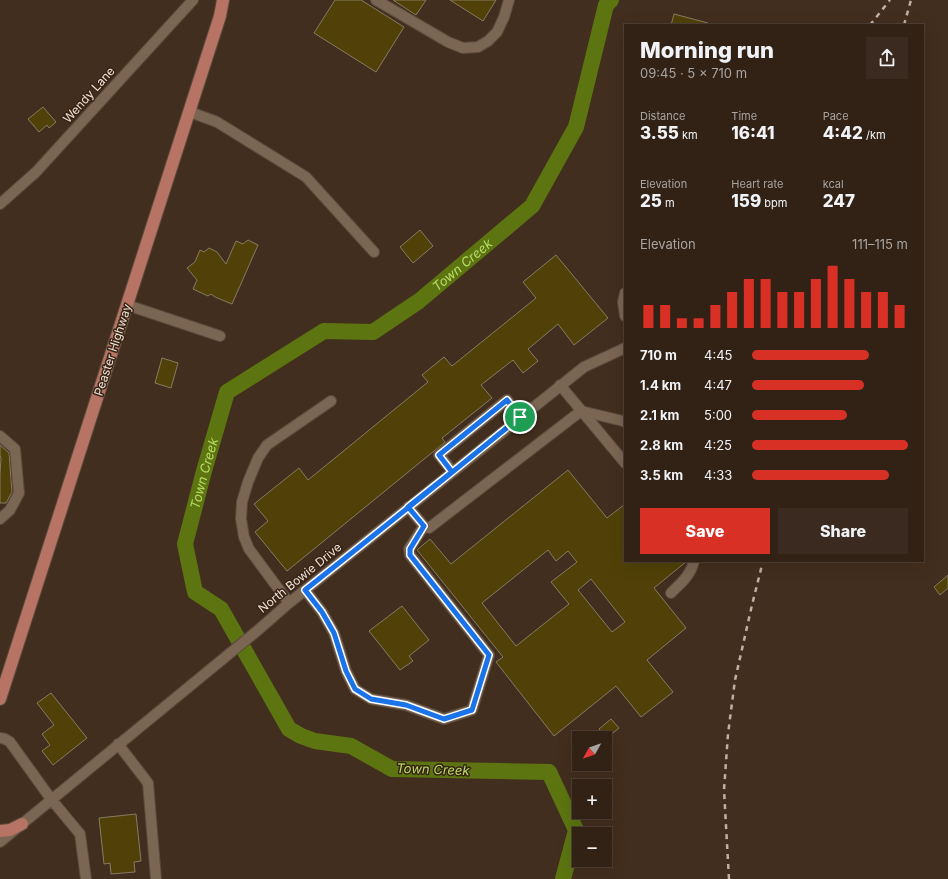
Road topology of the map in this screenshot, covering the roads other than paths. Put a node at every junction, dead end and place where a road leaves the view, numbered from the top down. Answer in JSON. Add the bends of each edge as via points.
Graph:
{"nodes":[{"id":1,"x":193,"y":0,"type":"edge"},
{"id":2,"x":222,"y":0,"type":"edge"},
{"id":3,"x":376,"y":0,"type":"edge"},
{"id":4,"x":509,"y":0,"type":"edge"},
{"id":5,"x":190,"y":112,"type":"junction"},
{"id":6,"x":0,"y":204,"type":"edge"},
{"id":7,"x":374,"y":252,"type":"dead end"},
{"id":8,"x":624,"y":296,"type":"edge"},
{"id":9,"x":127,"y":305,"type":"junction"},
{"id":10,"x":624,"y":311,"type":"edge"},
{"id":11,"x":220,"y":336,"type":"dead end"},
{"id":12,"x":624,"y":348,"type":"edge"},
{"id":13,"x":560,"y":386,"type":"junction"},
{"id":14,"x":331,"y":401,"type":"dead end"},
{"id":15,"x":581,"y":411,"type":"junction"},
{"id":16,"x":520,"y":417,"type":"junction"},
{"id":17,"x":624,"y":421,"type":"edge"},
{"id":18,"x":0,"y":436,"type":"edge"},
{"id":19,"x":624,"y":461,"type":"edge"},
{"id":20,"x":452,"y":472,"type":"junction"},
{"id":21,"x":408,"y":507,"type":"junction"},
{"id":22,"x":0,"y":519,"type":"edge"},
{"id":23,"x":424,"y":526,"type":"junction"},
{"id":24,"x":694,"y":562,"type":"edge"},
{"id":25,"x":305,"y":590,"type":"junction"},
{"id":26,"x":671,"y":593,"type":"dead end"},
{"id":27,"x":289,"y":603,"type":"junction"},
{"id":28,"x":0,"y":699,"type":"edge"},
{"id":29,"x":0,"y":738,"type":"edge"},
{"id":30,"x":118,"y":744,"type":"junction"},
{"id":31,"x":52,"y":799,"type":"junction"},
{"id":32,"x":22,"y":824,"type":"junction"},
{"id":33,"x":0,"y":831,"type":"edge"},
{"id":34,"x":0,"y":842,"type":"edge"},
{"id":35,"x":86,"y":879,"type":"edge"},
{"id":36,"x":156,"y":879,"type":"edge"}],
"edges":[{"from":1,"to":6,"type":"street","name":"Wendy Lane","via":[[36,172]]},
{"from":2,"to":5,"type":"main road","name":"Peaster Highway","via":[[220,16]]},
{"from":3,"to":4,"type":"street","via":[[463,48],[478,47],[497,32]]},
{"from":5,"to":7,"type":"street","via":[[217,122],[306,176]]},
{"from":5,"to":9,"type":"main road","name":"Peaster Highway"},
{"from":8,"to":10,"type":"street"},
{"from":9,"to":11,"type":"street"},
{"from":9,"to":28,"type":"main road","name":"Peaster Highway"},
{"from":12,"to":13,"type":"street","name":"North Bowie Drive","via":[[584,367]]},
{"from":13,"to":15,"type":"street"},
{"from":13,"to":16,"type":"street","name":"North Bowie Drive"},
{"from":14,"to":27,"type":"street","via":[[267,445],[258,458],[242,502],[241,519],[249,549]]},
{"from":15,"to":17,"type":"street"},
{"from":15,"to":19,"type":"street"},
{"from":15,"to":23,"type":"street","via":[[429,528]]},
{"from":16,"to":20,"type":"street","name":"North Bowie Drive"},
{"from":16,"to":20,"type":"street","via":[[507,400],[439,455]]},
{"from":18,"to":22,"type":"street","via":[[15,449],[19,493],[10,510]]},
{"from":20,"to":21,"type":"street","name":"North Bowie Drive"},
{"from":21,"to":23,"type":"street"},
{"from":21,"to":25,"type":"street","name":"North Bowie Drive"},
{"from":23,"to":25,"type":"street","via":[[410,549],[410,555],[489,655],[472,710],[444,719],[406,705],[371,699],[355,689],[346,671],[334,633]]},
{"from":24,"to":26,"type":"street","via":[[687,577]]},
{"from":25,"to":27,"type":"street","name":"North Bowie Drive"},
{"from":27,"to":30,"type":"street","name":"North Bowie Drive"},
{"from":29,"to":31,"type":"street","via":[[10,742]]},
{"from":30,"to":31,"type":"street","name":"North Bowie Drive"},
{"from":30,"to":36,"type":"street","via":[[148,783]]},
{"from":31,"to":32,"type":"street","name":"North Bowie Drive"},
{"from":31,"to":35,"type":"street","via":[[80,834]]},
{"from":32,"to":33,"type":"main road","via":[[10,830]]},
{"from":32,"to":34,"type":"street","name":"North Bowie Drive"}]}
